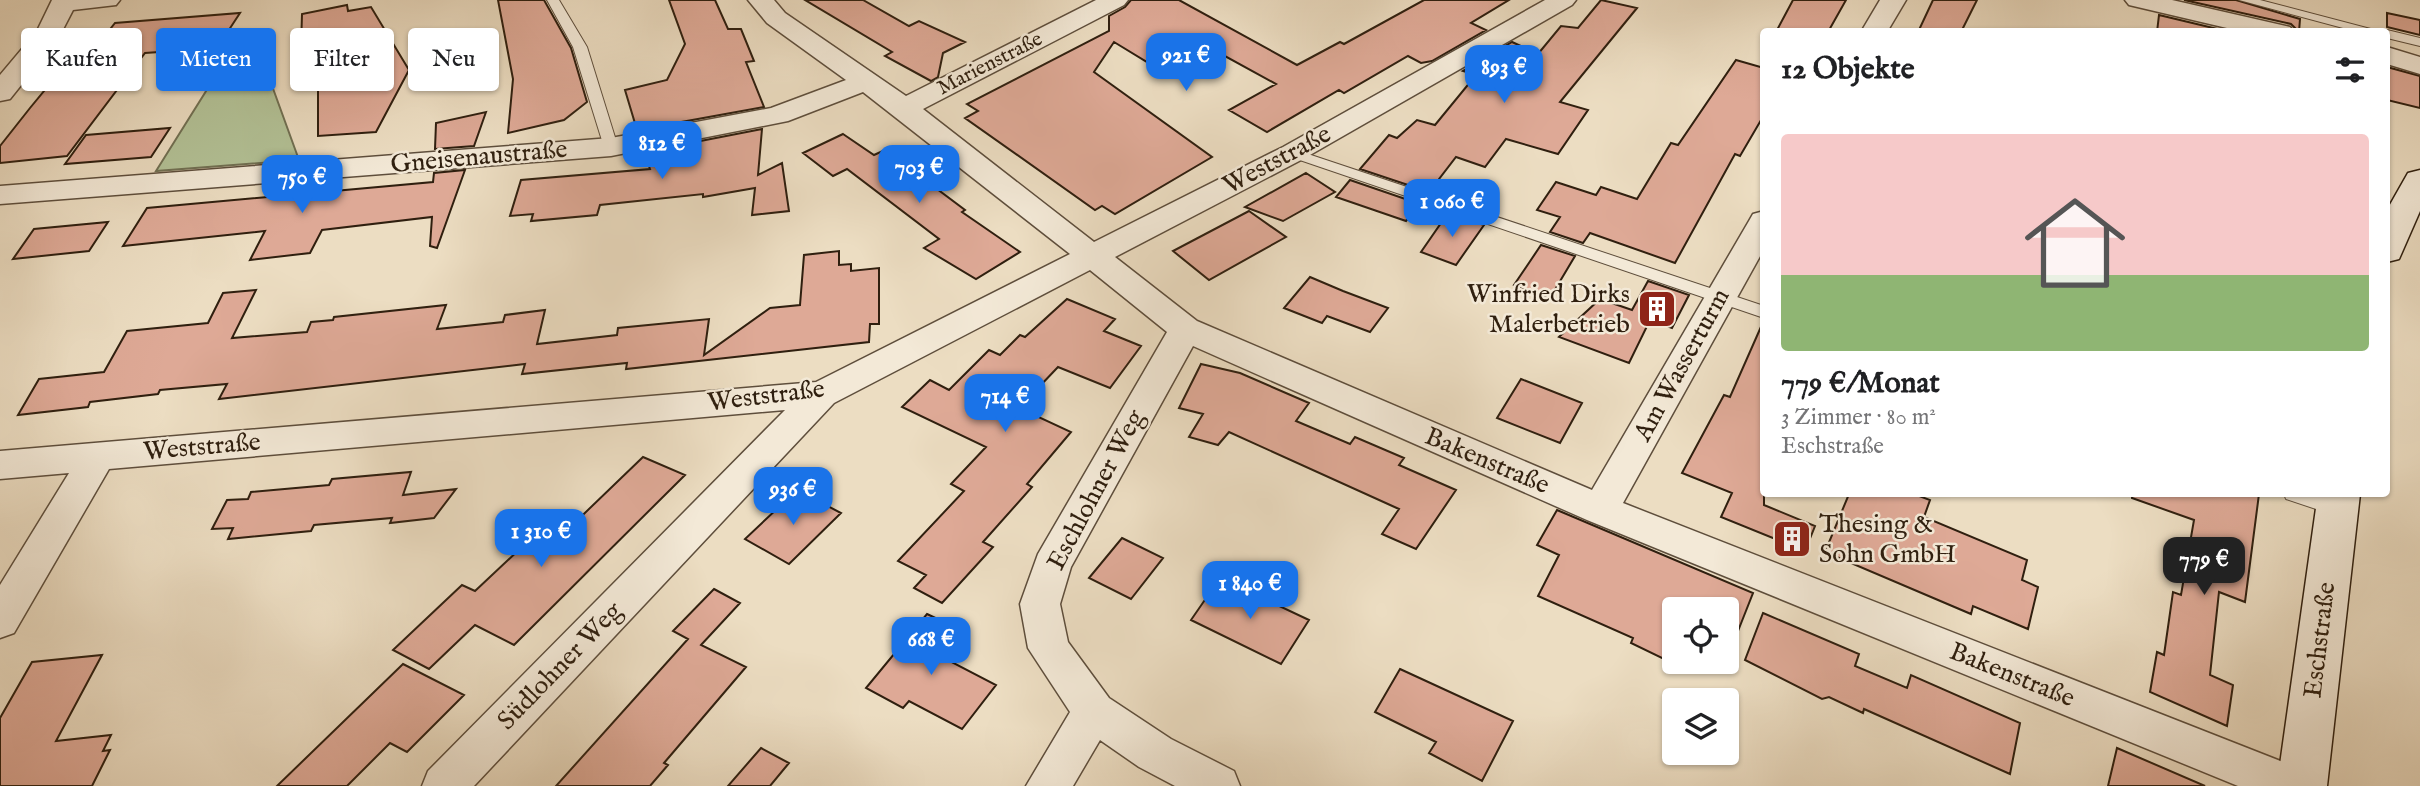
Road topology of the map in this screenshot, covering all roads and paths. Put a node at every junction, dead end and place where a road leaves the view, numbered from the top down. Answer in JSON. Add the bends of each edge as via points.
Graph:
{"nodes":[{"id":1,"x":107,"y":0,"type":"edge"},
{"id":2,"x":553,"y":0,"type":"edge"},
{"id":3,"x":761,"y":0,"type":"edge"},
{"id":4,"x":1115,"y":0,"type":"edge"},
{"id":5,"x":1563,"y":0,"type":"edge"},
{"id":6,"x":1893,"y":0,"type":"edge"},
{"id":7,"x":2138,"y":0,"type":"edge"},
{"id":8,"x":2245,"y":0,"type":"edge"},
{"id":9,"x":65,"y":2,"type":"edge"},
{"id":10,"x":1876,"y":28,"type":"edge"},
{"id":11,"x":2263,"y":28,"type":"edge"},
{"id":12,"x":2360,"y":28,"type":"edge"},
{"id":13,"x":2390,"y":35,"type":"edge"},
{"id":14,"x":2420,"y":42,"type":"edge"},
{"id":15,"x":2390,"y":56,"type":"edge"},
{"id":16,"x":2420,"y":66,"type":"edge"},
{"id":17,"x":867,"y":81,"type":"junction"},
{"id":18,"x":0,"y":93,"type":"edge"},
{"id":19,"x":904,"y":108,"type":"junction"},
{"id":20,"x":611,"y":147,"type":"junction"},
{"id":21,"x":1293,"y":153,"type":"junction"},
{"id":22,"x":2420,"y":180,"type":"edge"},
{"id":23,"x":0,"y":195,"type":"edge"},
{"id":24,"x":1760,"y":228,"type":"edge"},
{"id":25,"x":2390,"y":244,"type":"edge"},
{"id":26,"x":1092,"y":257,"type":"junction"},
{"id":27,"x":1720,"y":296,"type":"junction"},
{"id":28,"x":1760,"y":311,"type":"edge"},
{"id":29,"x":1185,"y":329,"type":"junction"},
{"id":30,"x":822,"y":394,"type":"junction"},
{"id":31,"x":98,"y":456,"type":"junction"},
{"id":32,"x":0,"y":465,"type":"edge"},
{"id":33,"x":2312,"y":497,"type":"edge"},
{"id":34,"x":2338,"y":501,"type":"edge"},
{"id":35,"x":1600,"y":510,"type":"junction"},
{"id":36,"x":0,"y":621,"type":"edge"},
{"id":37,"x":1094,"y":711,"type":"junction"},
{"id":38,"x":444,"y":786,"type":"edge"},
{"id":39,"x":1048,"y":786,"type":"edge"},
{"id":40,"x":1218,"y":786,"type":"edge"},
{"id":41,"x":2290,"y":786,"type":"edge"},
{"id":42,"x":2302,"y":786,"type":"edge"}],
"edges":[{"from":1,"to":9,"type":"street"},
{"from":2,"to":20,"type":"lane","via":[[580,47]]},
{"from":3,"to":17,"type":"street","name":"Bakenstraße","via":[[776,18]]},
{"from":4,"to":19,"type":"street","name":"Marienstraße"},
{"from":5,"to":21,"type":"street","name":"Weststraße"},
{"from":6,"to":10,"type":"street"},
{"from":7,"to":11,"type":"street"},
{"from":8,"to":12,"type":"lane"},
{"from":9,"to":18,"type":"street","via":[[49,33]]},
{"from":13,"to":14,"type":"lane"},
{"from":15,"to":16,"type":"street"},
{"from":17,"to":19,"type":"street","name":"Bakenstraße"},
{"from":17,"to":20,"type":"street","name":"Gneisenaustraße","via":[[778,115]]},
{"from":19,"to":26,"type":"street","name":"Bakenstraße"},
{"from":20,"to":23,"type":"street","name":"Gneisenaustraße"},
{"from":21,"to":26,"type":"street","name":"Weststraße"},
{"from":21,"to":27,"type":"lane"},
{"from":22,"to":25,"type":"main road"},
{"from":24,"to":27,"type":"street","name":"Am Wasserturm"},
{"from":26,"to":29,"type":"street","name":"Bakenstraße"},
{"from":26,"to":30,"type":"street","name":"Weststraße"},
{"from":27,"to":28,"type":"lane"},
{"from":27,"to":35,"type":"street","name":"Am Wasserturm"},
{"from":29,"to":35,"type":"street","name":"Bakenstraße"},
{"from":29,"to":37,"type":"street","name":"Eschlohner Weg","via":[[1052,565],[1040,604],[1049,648]]},
{"from":30,"to":31,"type":"street","name":"Weststraße"},
{"from":30,"to":38,"type":"street","name":"Südlohner Weg"},
{"from":31,"to":32,"type":"street","name":"Weststraße"},
{"from":31,"to":36,"type":"street"},
{"from":33,"to":34,"type":"lane"},
{"from":34,"to":42,"type":"main road","name":"Eschstraße"},
{"from":35,"to":41,"type":"street","name":"Bakenstraße"},
{"from":37,"to":39,"type":"street"},
{"from":37,"to":40,"type":"street","name":"Eschlohner Weg","via":[[1155,753]]}]}
